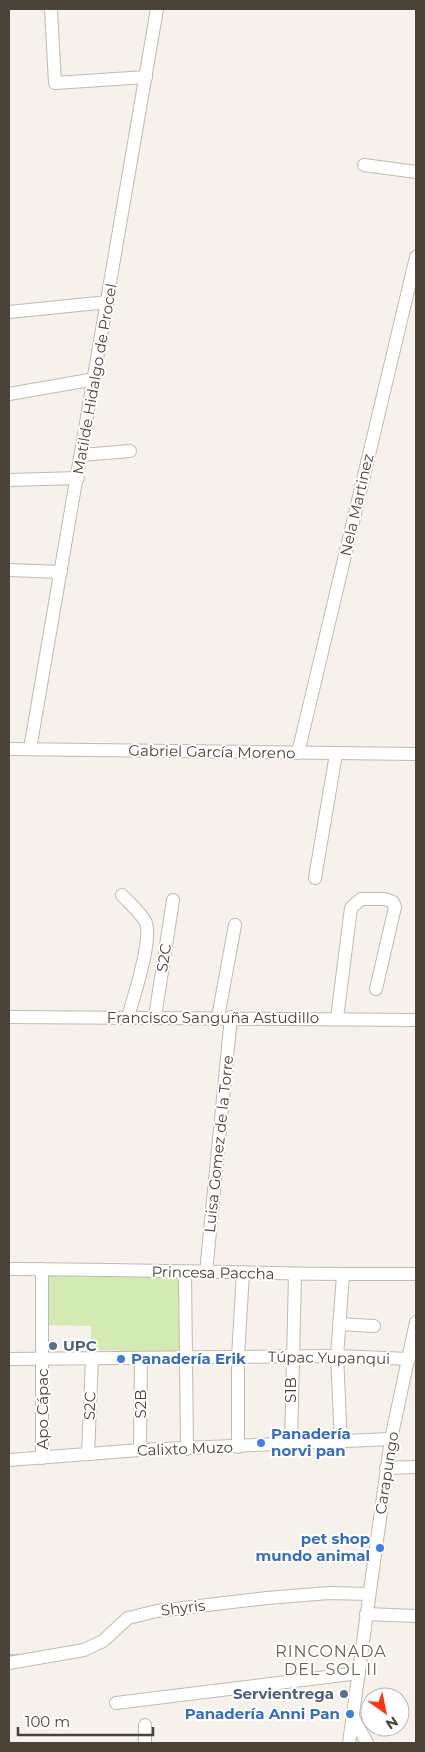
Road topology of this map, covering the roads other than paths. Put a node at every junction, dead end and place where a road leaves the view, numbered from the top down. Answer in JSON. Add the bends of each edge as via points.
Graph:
{"nodes":[{"id":1,"x":51,"y":9,"type":"edge"},
{"id":2,"x":157,"y":9,"type":"edge"},
{"id":3,"x":146,"y":77,"type":"junction"},
{"id":4,"x":364,"y":165,"type":"dead end"},
{"id":5,"x":416,"y":172,"type":"edge"},
{"id":6,"x":416,"y":257,"type":"edge"},
{"id":7,"x":108,"y":302,"type":"junction"},
{"id":8,"x":9,"y":312,"type":"edge"},
{"id":9,"x":95,"y":379,"type":"junction"},
{"id":10,"x":9,"y":394,"type":"edge"},
{"id":11,"x":130,"y":451,"type":"dead end"},
{"id":12,"x":82,"y":455,"type":"junction"},
{"id":13,"x":78,"y":478,"type":"junction"},
{"id":14,"x":9,"y":480,"type":"edge"},
{"id":15,"x":9,"y":570,"type":"edge"},
{"id":16,"x":61,"y":572,"type":"junction"},
{"id":17,"x":9,"y":749,"type":"edge"},
{"id":18,"x":30,"y":750,"type":"junction"},
{"id":19,"x":298,"y":753,"type":"junction"},
{"id":20,"x":336,"y":754,"type":"junction"},
{"id":21,"x":416,"y":754,"type":"edge"},
{"id":22,"x":315,"y":878,"type":"dead end"},
{"id":23,"x":122,"y":895,"type":"dead end"},
{"id":24,"x":173,"y":900,"type":"dead end"},
{"id":25,"x":235,"y":925,"type":"dead end"},
{"id":26,"x":376,"y":989,"type":"dead end"},
{"id":27,"x":9,"y":1017,"type":"edge"},
{"id":28,"x":128,"y":1017,"type":"junction"},
{"id":29,"x":155,"y":1017,"type":"junction"},
{"id":30,"x":218,"y":1017,"type":"junction"},
{"id":31,"x":231,"y":1017,"type":"junction"},
{"id":32,"x":337,"y":1018,"type":"junction"},
{"id":33,"x":416,"y":1020,"type":"edge"},
{"id":34,"x":9,"y":1269,"type":"edge"},
{"id":35,"x":42,"y":1269,"type":"junction"},
{"id":36,"x":185,"y":1272,"type":"junction"},
{"id":37,"x":206,"y":1272,"type":"junction"},
{"id":38,"x":243,"y":1272,"type":"junction"},
{"id":39,"x":416,"y":1274,"type":"edge"},
{"id":40,"x":295,"y":1275,"type":"junction"},
{"id":41,"x":343,"y":1275,"type":"junction"},
{"id":42,"x":416,"y":1322,"type":"edge"},
{"id":43,"x":339,"y":1324,"type":"junction"},
{"id":44,"x":374,"y":1326,"type":"dead end"},
{"id":45,"x":336,"y":1356,"type":"junction"},
{"id":46,"x":238,"y":1357,"type":"junction"},
{"id":47,"x":291,"y":1357,"type":"junction"},
{"id":48,"x":92,"y":1358,"type":"junction"},
{"id":49,"x":141,"y":1358,"type":"junction"},
{"id":50,"x":185,"y":1358,"type":"junction"},
{"id":51,"x":9,"y":1359,"type":"edge"},
{"id":52,"x":43,"y":1359,"type":"junction"},
{"id":53,"x":409,"y":1359,"type":"junction"},
{"id":54,"x":391,"y":1439,"type":"junction"},
{"id":55,"x":341,"y":1442,"type":"junction"},
{"id":56,"x":291,"y":1445,"type":"junction"},
{"id":57,"x":238,"y":1446,"type":"junction"},
{"id":58,"x":187,"y":1449,"type":"junction"},
{"id":59,"x":140,"y":1450,"type":"junction"},
{"id":60,"x":88,"y":1454,"type":"junction"},
{"id":61,"x":42,"y":1458,"type":"junction"},
{"id":62,"x":9,"y":1460,"type":"edge"},
{"id":63,"x":416,"y":1467,"type":"edge"},
{"id":64,"x":386,"y":1468,"type":"junction"},
{"id":65,"x":369,"y":1594,"type":"junction"},
{"id":66,"x":366,"y":1614,"type":"junction"},
{"id":67,"x":416,"y":1616,"type":"edge"},
{"id":68,"x":9,"y":1663,"type":"edge"},
{"id":69,"x":359,"y":1673,"type":"junction"},
{"id":70,"x":116,"y":1703,"type":"dead end"},
{"id":71,"x":354,"y":1719,"type":"junction"},
{"id":72,"x":145,"y":1725,"type":"dead end"},
{"id":73,"x":145,"y":1743,"type":"edge"},
{"id":74,"x":349,"y":1743,"type":"edge"},
{"id":75,"x":367,"y":1743,"type":"edge"}],
"edges":[{"from":1,"to":3,"type":"street","via":[[55,83]]},
{"from":2,"to":3,"type":"street","name":"Matilde Hidalgo de Procel"},
{"from":3,"to":7,"type":"street","name":"Matilde Hidalgo de Procel"},
{"from":4,"to":5,"type":"street"},
{"from":6,"to":19,"type":"street","name":"Nela Martinez"},
{"from":7,"to":8,"type":"street"},
{"from":7,"to":9,"type":"street","name":"Matilde Hidalgo de Procel"},
{"from":9,"to":10,"type":"street"},
{"from":9,"to":12,"type":"street","name":"Matilde Hidalgo de Procel"},
{"from":11,"to":12,"type":"street"},
{"from":12,"to":13,"type":"street","name":"Matilde Hidalgo de Procel"},
{"from":13,"to":14,"type":"street"},
{"from":13,"to":16,"type":"street","name":"Matilde Hidalgo de Procel"},
{"from":15,"to":16,"type":"street"},
{"from":16,"to":18,"type":"street","name":"Matilde Hidalgo de Procel"},
{"from":17,"to":18,"type":"street","name":"Gabriel García Moreno"},
{"from":18,"to":19,"type":"street","name":"Gabriel García Moreno"},
{"from":19,"to":20,"type":"street","name":"Gabriel García Moreno"},
{"from":20,"to":21,"type":"street","name":"Gabriel García Moreno"},
{"from":20,"to":22,"type":"street"},
{"from":23,"to":28,"type":"street","via":[[146,922],[147,930],[143,965]]},
{"from":24,"to":29,"type":"street","name":"S2C"},
{"from":25,"to":30,"type":"street"},
{"from":26,"to":32,"type":"street","via":[[395,907],[393,902],[385,899],[361,899],[351,908]]},
{"from":27,"to":28,"type":"street","name":"Francisco Sanguña Astudillo"},
{"from":28,"to":29,"type":"street","name":"Francisco Sanguña Astudillo"},
{"from":29,"to":30,"type":"street","name":"Francisco Sanguña Astudillo"},
{"from":30,"to":31,"type":"street","name":"Francisco Sanguña Astudillo"},
{"from":31,"to":32,"type":"street","name":"Francisco Sanguña Astudillo"},
{"from":31,"to":37,"type":"street","name":"Luisa Gomez de la Torre"},
{"from":32,"to":33,"type":"street","name":"Francisco Sanguña Astudillo"},
{"from":34,"to":35,"type":"street","name":"Princesa Paccha"},
{"from":35,"to":36,"type":"street","name":"Princesa Paccha"},
{"from":35,"to":52,"type":"street","name":"Apo Cápac"},
{"from":36,"to":37,"type":"street","name":"Princesa Paccha"},
{"from":36,"to":50,"type":"street"},
{"from":37,"to":38,"type":"street","name":"Princesa Paccha"},
{"from":38,"to":40,"type":"street","name":"Princesa Paccha"},
{"from":38,"to":46,"type":"street"},
{"from":39,"to":41,"type":"street","name":"Princesa Paccha"},
{"from":40,"to":41,"type":"street","name":"Princesa Paccha"},
{"from":40,"to":47,"type":"street","name":"S1B"},
{"from":41,"to":43,"type":"street"},
{"from":42,"to":53,"type":"street","name":"Carapungo"},
{"from":43,"to":44,"type":"street"},
{"from":43,"to":45,"type":"street"},
{"from":45,"to":47,"type":"street","name":"Túpac Yupanqui"},
{"from":45,"to":53,"type":"street","name":"Túpac Yupanqui"},
{"from":45,"to":55,"type":"street"},
{"from":46,"to":47,"type":"street","name":"Túpac Yupanqui"},
{"from":46,"to":50,"type":"street","name":"Túpac Yupanqui"},
{"from":46,"to":57,"type":"street"},
{"from":47,"to":56,"type":"street","name":"S1B"},
{"from":48,"to":49,"type":"street","name":"Túpac Yupanqui"},
{"from":48,"to":52,"type":"street","name":"Túpac Yupanqui"},
{"from":48,"to":60,"type":"street","name":"S2C"},
{"from":49,"to":50,"type":"street","name":"Túpac Yupanqui"},
{"from":49,"to":59,"type":"street","name":"S2B"},
{"from":50,"to":58,"type":"street"},
{"from":51,"to":52,"type":"street","name":"Túpac Yupanqui"},
{"from":52,"to":61,"type":"street","name":"Apo Cápac"},
{"from":53,"to":54,"type":"street","name":"Carapungo"},
{"from":54,"to":55,"type":"street","name":"Calixto Muzo"},
{"from":54,"to":64,"type":"street","name":"Carapungo"},
{"from":55,"to":56,"type":"street","name":"Calixto Muzo"},
{"from":56,"to":57,"type":"street","name":"Calixto Muzo"},
{"from":57,"to":58,"type":"street","name":"Calixto Muzo"},
{"from":58,"to":59,"type":"street","name":"Calixto Muzo"},
{"from":59,"to":60,"type":"street","name":"Calixto Muzo"},
{"from":60,"to":61,"type":"street","name":"Calixto Muzo"},
{"from":61,"to":62,"type":"street","name":"Calixto Muzo"},
{"from":63,"to":64,"type":"street"},
{"from":64,"to":65,"type":"street","name":"Carapungo"},
{"from":65,"to":66,"type":"street","name":"Carapungo"},
{"from":65,"to":68,"type":"street","name":"Shyris","via":[[329,1593],[266,1598],[157,1611],[128,1618],[103,1641],[84,1650]]},
{"from":66,"to":67,"type":"street"},
{"from":66,"to":69,"type":"street","name":"Carapungo"},
{"from":69,"to":70,"type":"street"},
{"from":69,"to":71,"type":"street","name":"Carapungo"},
{"from":71,"to":74,"type":"street","name":"Carapungo"},
{"from":71,"to":75,"type":"street"},
{"from":72,"to":73,"type":"street"}]}
